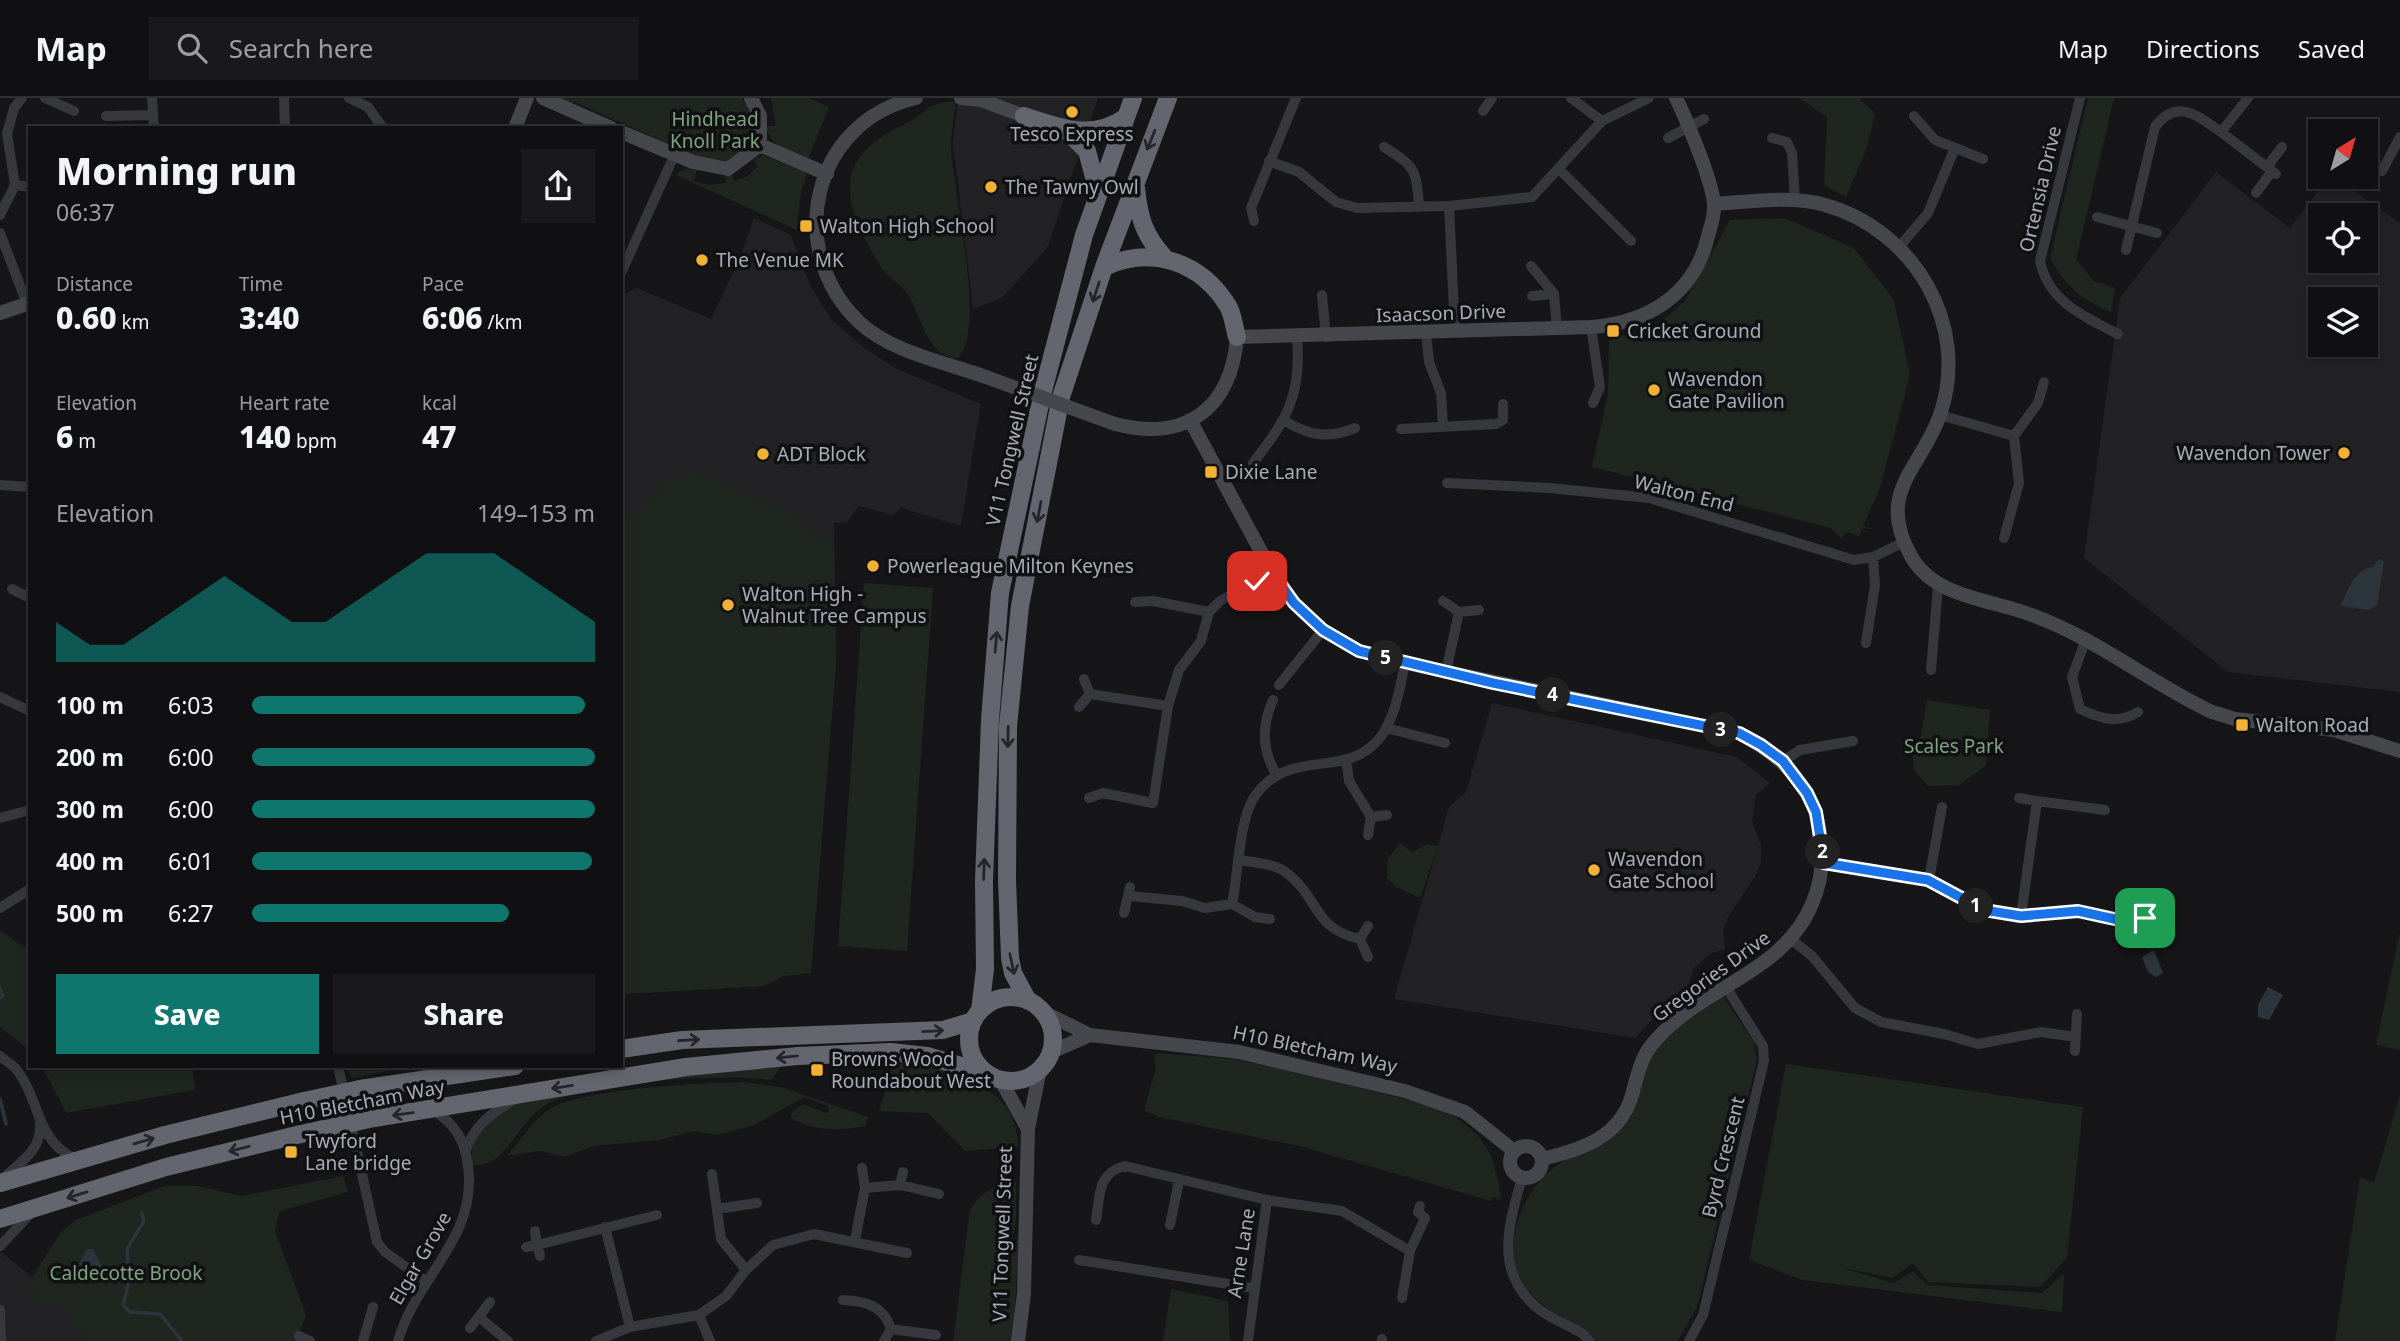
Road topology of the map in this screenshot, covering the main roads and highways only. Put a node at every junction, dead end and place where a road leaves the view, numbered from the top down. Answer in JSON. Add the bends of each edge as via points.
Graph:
{"nodes":[{"id":1,"x":1133,"y":98,"type":"edge"},
{"id":2,"x":1168,"y":98,"type":"edge"},
{"id":3,"x":1024,"y":116,"type":"road end"},
{"id":4,"x":1126,"y":117,"type":"junction"},
{"id":5,"x":1066,"y":130,"type":"junction"},
{"id":6,"x":1135,"y":181,"type":"junction"},
{"id":7,"x":1098,"y":192,"type":"junction"},
{"id":8,"x":1164,"y":257,"type":"junction"},
{"id":9,"x":1104,"y":267,"type":"junction"},
{"id":10,"x":1237,"y":337,"type":"road end"},
{"id":11,"x":1028,"y":1001,"type":"junction"},
{"id":12,"x":976,"y":1016,"type":"junction"},
{"id":13,"x":855,"y":1043,"type":"junction"},
{"id":14,"x":623,"y":1049,"type":"edge"},
{"id":15,"x":485,"y":1068,"type":"edge"},
{"id":16,"x":994,"y":1076,"type":"junction"},
{"id":17,"x":0,"y":1181,"type":"edge"},
{"id":18,"x":0,"y":1219,"type":"edge"}],
"edges":[{"from":1,"to":4,"type":"highway","name":"V11 Tongwell Street"},
{"from":2,"to":6,"type":"highway","name":"V11 Tongwell Street","one_way":true},
{"from":3,"to":5,"type":"highway"},
{"from":4,"to":5,"type":"highway","via":[[1096,131]]},
{"from":4,"to":7,"type":"highway","name":"V11 Tongwell Street"},
{"from":5,"to":7,"type":"highway","via":[[1087,151]]},
{"from":6,"to":8,"type":"highway","via":[[1138,215],[1147,239]]},
{"from":6,"to":9,"type":"highway","name":"V11 Tongwell Street"},
{"from":12,"to":7,"type":"highway","name":"V11 Tongwell Street","one_way":true,"via":[[985,969],[990,720],[1000,593],[1042,395]]},
{"from":8,"to":9,"type":"highway","via":[[1140,257]]},
{"from":8,"to":10,"type":"highway","via":[[1208,279],[1230,308]]},
{"from":9,"to":11,"type":"highway","name":"V11 Tongwell Street","one_way":true,"via":[[1061,397],[1020,606],[1008,726],[1007,880],[1010,958]]},
{"from":11,"to":12,"type":"highway","via":[[1008,997],[988,1004]]},
{"from":11,"to":16,"type":"highway","via":[[1043,1012],[1051,1027],[1051,1052],[1040,1069],[1021,1079]]},
{"from":13,"to":12,"type":"highway","name":"H10 Bletcham Way","one_way":true,"via":[[892,1032],[943,1030]]},
{"from":12,"to":16,"type":"highway","via":[[970,1044],[979,1066]]},
{"from":14,"to":13,"type":"highway","name":"H10 Bletcham Way","one_way":true,"via":[[682,1040]]},
{"from":13,"to":16,"type":"highway","name":"H10 Bletcham Way","via":[[927,1056]]},
{"from":13,"to":18,"type":"highway","name":"H10 Bletcham Way","one_way":true,"bridge":true,"via":[[305,1132],[166,1167]]},
{"from":17,"to":15,"type":"highway","name":"H10 Bletcham Way","one_way":true,"bridge":true,"via":[[304,1101]]}]}
